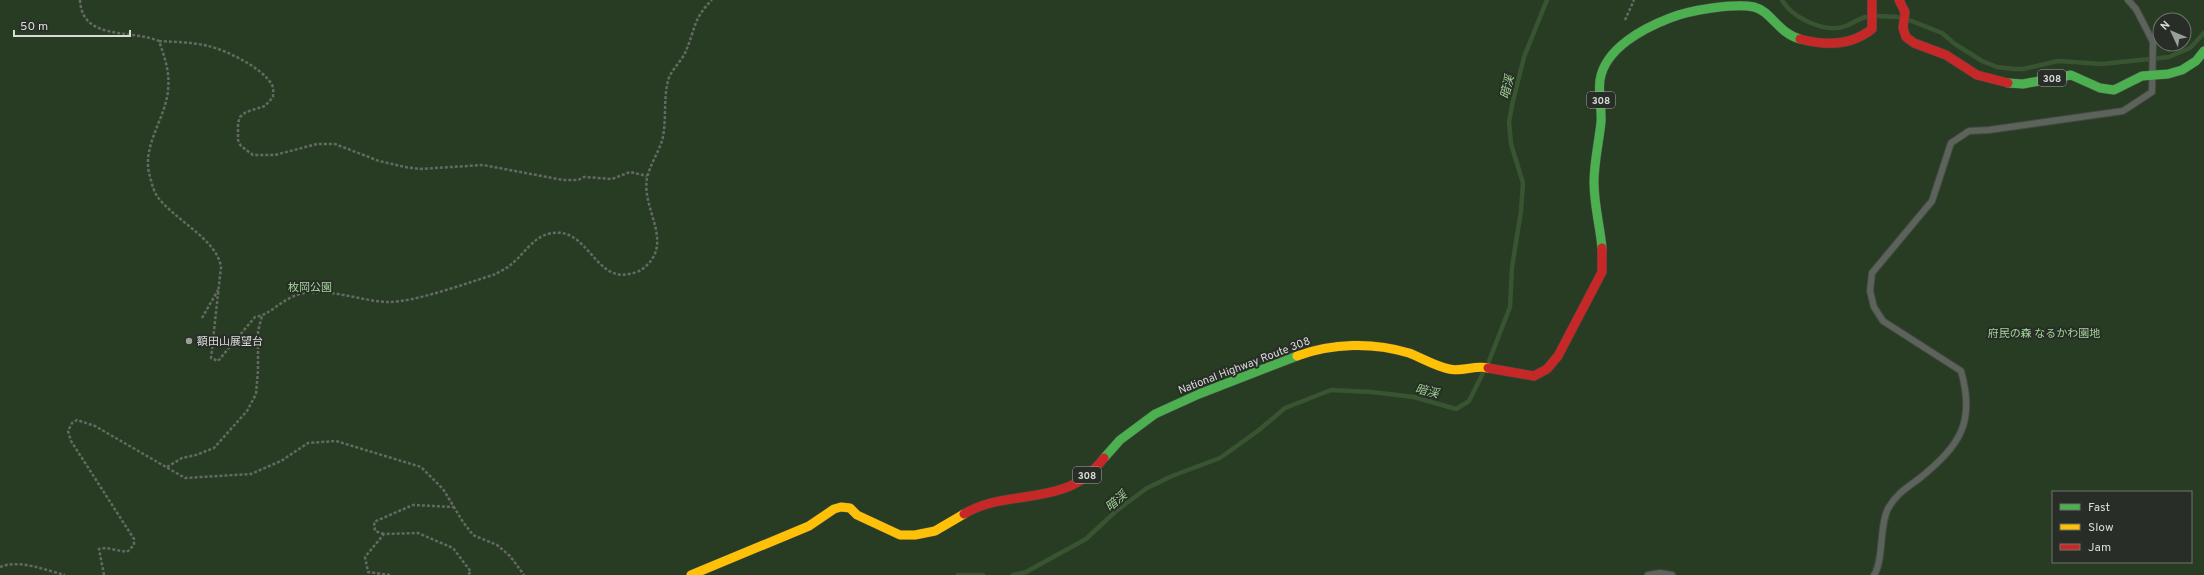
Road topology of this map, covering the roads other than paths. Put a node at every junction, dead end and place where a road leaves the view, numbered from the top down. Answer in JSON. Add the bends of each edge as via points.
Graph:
{"nodes":[{"id":1,"x":1899,"y":0,"type":"edge"},
{"id":2,"x":2128,"y":0,"type":"edge"},
{"id":3,"x":1871,"y":3,"type":"edge"},
{"id":4,"x":2204,"y":51,"type":"edge"},
{"id":5,"x":2152,"y":72,"type":"junction"},
{"id":6,"x":691,"y":575,"type":"edge"},
{"id":7,"x":1648,"y":575,"type":"edge"},
{"id":8,"x":1672,"y":575,"type":"edge"},
{"id":9,"x":1874,"y":575,"type":"edge"}],
"edges":[{"from":1,"to":5,"type":"highway","number":"308","via":[[1905,12],[1903,28],[1906,37],[1914,43],[1946,55],[1977,75],[2010,84],[2071,75],[2100,88],[2114,90]]},
{"from":2,"to":5,"type":"lane","via":[[2136,9],[2153,42]]},
{"from":3,"to":6,"type":"highway","name":"National Highway Route 308","number":"308","via":[[1872,29],[1863,37],[1838,43],[1803,40],[1787,34],[1768,15],[1756,8],[1734,7],[1688,12],[1666,19],[1630,39],[1617,50],[1601,77],[1593,190],[1604,259],[1602,272],[1558,356],[1547,369],[1534,376],[1482,367],[1448,369],[1408,353],[1371,347],[1332,346],[1314,350],[1199,394],[1155,414],[1120,440],[1093,472],[1063,489],[987,504],[968,511],[935,531],[915,534],[900,535],[889,531],[857,515],[850,508],[842,507],[834,509],[809,526]]},
{"from":4,"to":5,"type":"highway","number":"308","via":[[2182,70],[2168,74]]},
{"from":5,"to":9,"type":"lane","via":[[2152,92],[2123,111],[1969,131],[1951,143],[1932,201],[1872,273],[1870,291],[1874,307],[1883,321],[1961,371],[1965,385],[1966,409],[1962,433],[1953,448],[1920,478],[1901,491],[1888,508]]},
{"from":7,"to":8,"type":"lane"}]}
